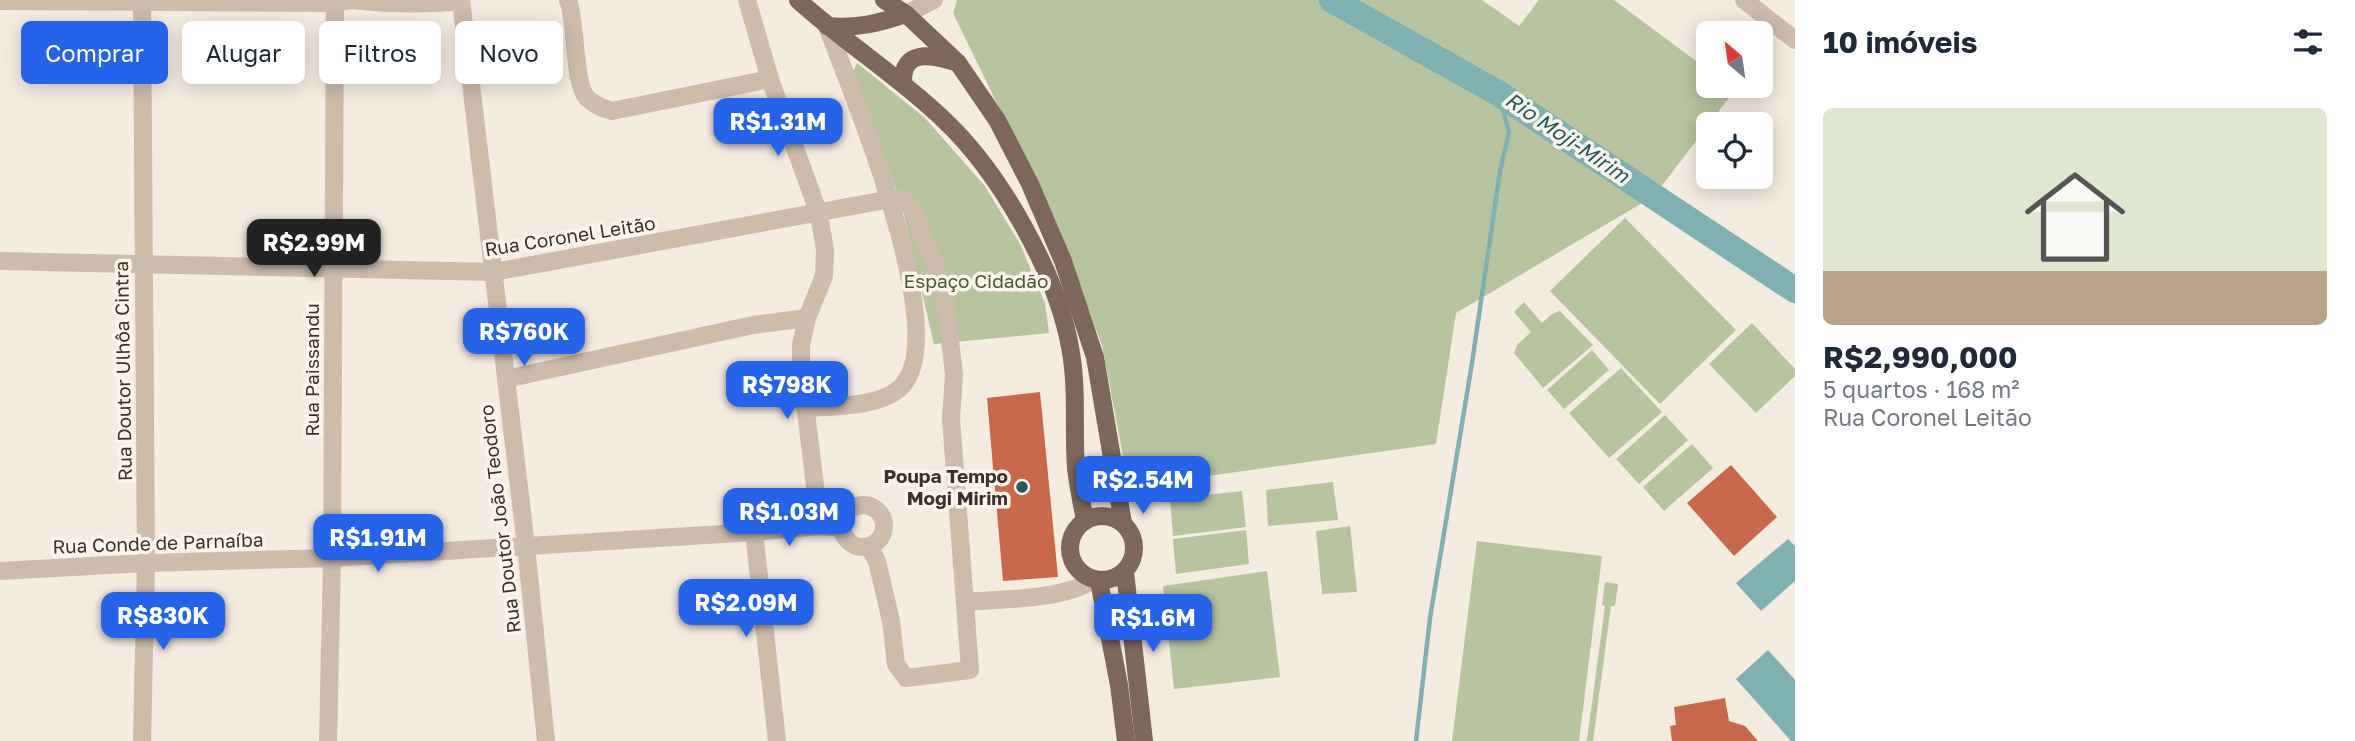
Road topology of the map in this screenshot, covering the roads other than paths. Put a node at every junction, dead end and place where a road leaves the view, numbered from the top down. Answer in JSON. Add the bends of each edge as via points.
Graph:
{"nodes":[{"id":1,"x":461,"y":0,"type":"edge"},
{"id":2,"x":568,"y":0,"type":"edge"},
{"id":3,"x":747,"y":0,"type":"edge"},
{"id":4,"x":798,"y":0,"type":"edge"},
{"id":5,"x":884,"y":0,"type":"edge"},
{"id":6,"x":934,"y":0,"type":"edge"},
{"id":7,"x":1744,"y":0,"type":"edge"},
{"id":8,"x":0,"y":1,"type":"edge"},
{"id":9,"x":344,"y":1,"type":"edge"},
{"id":10,"x":142,"y":2,"type":"edge"},
{"id":11,"x":906,"y":14,"type":"junction"},
{"id":12,"x":827,"y":26,"type":"junction"},
{"id":13,"x":1795,"y":40,"type":"edge"},
{"id":14,"x":958,"y":63,"type":"junction"},
{"id":15,"x":770,"y":79,"type":"junction"},
{"id":16,"x":903,"y":83,"type":"junction"},
{"id":17,"x":891,"y":199,"type":"junction"},
{"id":18,"x":819,"y":214,"type":"junction"},
{"id":19,"x":0,"y":261,"type":"edge"},
{"id":20,"x":143,"y":265,"type":"junction"},
{"id":21,"x":334,"y":267,"type":"junction"},
{"id":22,"x":494,"y":272,"type":"junction"},
{"id":23,"x":807,"y":318,"type":"junction"},
{"id":24,"x":506,"y":379,"type":"junction"},
{"id":25,"x":805,"y":408,"type":"junction"},
{"id":26,"x":1085,"y":521,"type":"junction"},
{"id":27,"x":1123,"y":523,"type":"junction"},
{"id":28,"x":820,"y":526,"type":"junction"},
{"id":29,"x":842,"y":528,"type":"junction"},
{"id":30,"x":754,"y":532,"type":"junction"},
{"id":31,"x":526,"y":546,"type":"junction"},
{"id":32,"x":869,"y":547,"type":"junction"},
{"id":33,"x":332,"y":558,"type":"junction"},
{"id":34,"x":146,"y":563,"type":"junction"},
{"id":35,"x":0,"y":571,"type":"edge"},
{"id":36,"x":1125,"y":572,"type":"junction"},
{"id":37,"x":1096,"y":580,"type":"junction"},
{"id":38,"x":965,"y":602,"type":"junction"},
{"id":39,"x":142,"y":741,"type":"edge"},
{"id":40,"x":328,"y":741,"type":"edge"},
{"id":41,"x":546,"y":741,"type":"edge"},
{"id":42,"x":776,"y":741,"type":"edge"},
{"id":43,"x":1126,"y":741,"type":"edge"},
{"id":44,"x":1144,"y":741,"type":"edge"}],
"edges":[{"from":1,"to":9,"type":"street","via":[[434,4]]},
{"from":1,"to":22,"type":"street","name":"Rua Doutor João Teodoro"},
{"from":2,"to":15,"type":"street","via":[[580,85],[596,105],[612,111]]},
{"from":3,"to":15,"type":"street"},
{"from":4,"to":12,"type":"main road"},
{"from":5,"to":11,"type":"main road"},
{"from":6,"to":11,"type":"street"},
{"from":7,"to":13,"type":"street"},
{"from":8,"to":10,"type":"street"},
{"from":9,"to":10,"type":"street"},
{"from":9,"to":21,"type":"street","name":"Rua Paissandu"},
{"from":10,"to":20,"type":"street","name":"Rua Doutor Ulhôa Cintra"},
{"from":11,"to":12,"type":"main road","via":[[871,25]]},
{"from":11,"to":14,"type":"main road"},
{"from":12,"to":16,"type":"main road"},
{"from":12,"to":17,"type":"street"},
{"from":14,"to":16,"type":"main road","via":[[919,56],[906,66]]},
{"from":14,"to":27,"type":"main road","via":[[1014,152],[1063,261],[1095,357]]},
{"from":15,"to":18,"type":"street"},
{"from":16,"to":26,"type":"main road","via":[[944,119],[986,166],[1026,230],[1054,292],[1070,345],[1077,396],[1076,468]]},
{"from":17,"to":18,"type":"street","name":"Rua Coronel Leitão"},
{"from":17,"to":25,"type":"street","via":[[913,297],[917,349],[913,368],[892,395]]},
{"from":17,"to":38,"type":"street","via":[[903,200],[913,209],[944,290],[954,374],[951,419]]},
{"from":18,"to":22,"type":"street","name":"Rua Coronel Leitão"},
{"from":18,"to":23,"type":"street","via":[[824,276]]},
{"from":19,"to":20,"type":"street","name":"Rua Coronel Leitão"},
{"from":20,"to":21,"type":"street","name":"Rua Coronel Leitão"},
{"from":20,"to":34,"type":"street","name":"Rua Doutor Ulhôa Cintra"},
{"from":21,"to":22,"type":"street","name":"Rua Coronel Leitão"},
{"from":21,"to":33,"type":"street","name":"Rua Paissandu"},
{"from":22,"to":24,"type":"street","name":"Rua Doutor João Teodoro"},
{"from":23,"to":24,"type":"street","via":[[752,325]]},
{"from":23,"to":25,"type":"street","via":[[801,345]]},
{"from":24,"to":31,"type":"street","name":"Rua Doutor João Teodoro"},
{"from":25,"to":28,"type":"street"},
{"from":26,"to":27,"type":"main road","via":[[1104,516]]},
{"from":26,"to":37,"type":"main road","via":[[1076,530],[1070,553],[1082,574]]},
{"from":27,"to":36,"type":"main road","via":[[1135,552]]},
{"from":28,"to":29,"type":"street","name":"Rua Conde de Parnaíba"},
{"from":28,"to":30,"type":"street","name":"Rua Conde de Parnaíba"},
{"from":29,"to":32,"type":"street","via":[[849,542]]},
{"from":29,"to":32,"type":"street","via":[[844,516],[855,506],[875,508],[884,519],[884,533]]},
{"from":30,"to":31,"type":"street","name":"Rua Conde de Parnaíba"},
{"from":30,"to":42,"type":"street"},
{"from":31,"to":33,"type":"street","name":"Rua Conde de Parnaíba"},
{"from":31,"to":41,"type":"street","name":"Rua Doutor João Teodoro"},
{"from":32,"to":38,"type":"street","via":[[877,561],[891,621],[895,664],[906,678],[970,670]]},
{"from":33,"to":34,"type":"street","name":"Rua Conde de Parnaíba"},
{"from":33,"to":40,"type":"street","name":"Rua Paissandu"},
{"from":34,"to":35,"type":"street","name":"Rua Conde de Parnaíba"},
{"from":34,"to":39,"type":"street","name":"Rua Doutor Ulhôa Cintra"},
{"from":36,"to":37,"type":"main road"},
{"from":36,"to":44,"type":"main road"},
{"from":37,"to":38,"type":"street","via":[[1065,592]]},
{"from":37,"to":43,"type":"main road"}]}
